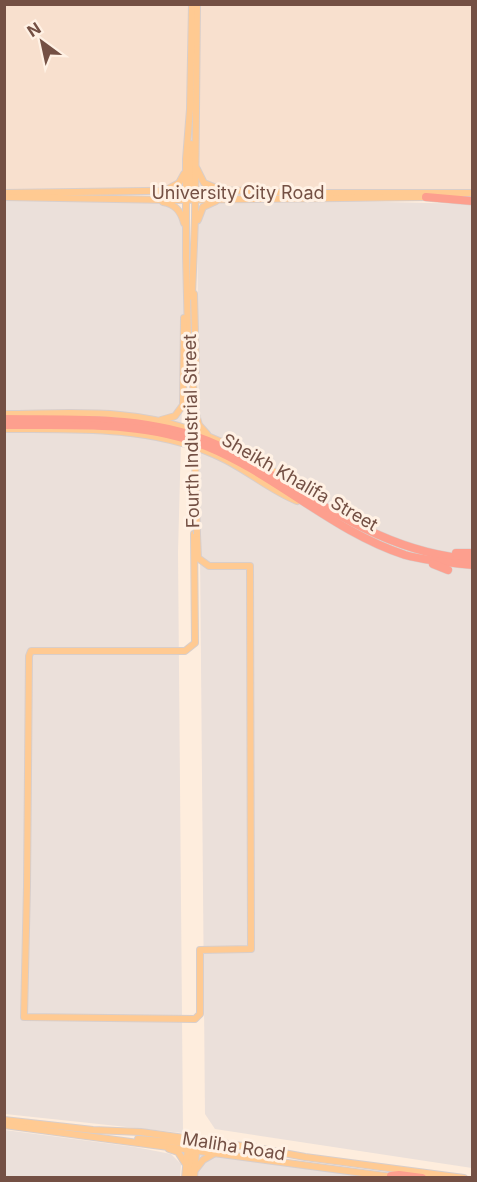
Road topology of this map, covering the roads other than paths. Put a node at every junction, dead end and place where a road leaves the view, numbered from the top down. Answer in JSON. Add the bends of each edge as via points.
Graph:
{"nodes":[{"id":1,"x":195,"y":4,"type":"edge"},
{"id":2,"x":192,"y":27,"type":"junction"},
{"id":3,"x":196,"y":44,"type":"junction"},
{"id":4,"x":189,"y":129,"type":"junction"},
{"id":5,"x":186,"y":159,"type":"junction"},
{"id":6,"x":196,"y":162,"type":"junction"},
{"id":7,"x":159,"y":192,"type":"junction"},
{"id":8,"x":239,"y":192,"type":"junction"},
{"id":9,"x":191,"y":194,"type":"junction"},
{"id":10,"x":4,"y":195,"type":"edge"},
{"id":11,"x":426,"y":197,"type":"joint"},
{"id":12,"x":472,"y":197,"type":"edge"},
{"id":13,"x":228,"y":198,"type":"junction"},
{"id":14,"x":142,"y":199,"type":"junction"},
{"id":15,"x":205,"y":199,"type":"junction"},
{"id":16,"x":186,"y":207,"type":"junction"},
{"id":17,"x":186,"y":235,"type":"junction"},
{"id":18,"x":193,"y":247,"type":"junction"},
{"id":19,"x":190,"y":283,"type":"junction"},
{"id":20,"x":60,"y":415,"type":"junction"},
{"id":21,"x":4,"y":417,"type":"edge"},
{"id":22,"x":150,"y":420,"type":"junction"},
{"id":23,"x":124,"y":422,"type":"junction"},
{"id":24,"x":76,"y":426,"type":"junction"},
{"id":25,"x":4,"y":427,"type":"edge"},
{"id":26,"x":123,"y":431,"type":"junction"},
{"id":27,"x":212,"y":438,"type":"junction"},
{"id":28,"x":309,"y":501,"type":"junction"},
{"id":29,"x":327,"y":516,"type":"junction"},
{"id":30,"x":314,"y":517,"type":"dead end"},
{"id":31,"x":196,"y":534,"type":"junction"},
{"id":32,"x":416,"y":549,"type":"junction"},
{"id":33,"x":472,"y":551,"type":"edge"},
{"id":34,"x":472,"y":559,"type":"edge"},
{"id":35,"x":472,"y":565,"type":"edge"},
{"id":36,"x":447,"y":566,"type":"junction"},
{"id":37,"x":472,"y":569,"type":"edge"},
{"id":38,"x":4,"y":1120,"type":"edge"},
{"id":39,"x":4,"y":1125,"type":"edge"},
{"id":40,"x":130,"y":1141,"type":"junction"},
{"id":41,"x":192,"y":1144,"type":"junction"},
{"id":42,"x":157,"y":1145,"type":"junction"},
{"id":43,"x":219,"y":1153,"type":"junction"},
{"id":44,"x":186,"y":1165,"type":"junction"},
{"id":45,"x":191,"y":1176,"type":"edge"},
{"id":46,"x":393,"y":1177,"type":"edge"},
{"id":47,"x":422,"y":1178,"type":"edge"},
{"id":48,"x":464,"y":1178,"type":"edge"}],
"edges":[{"from":1,"to":2,"type":"main road"},
{"from":1,"to":3,"type":"main road"},
{"from":2,"to":3,"type":"main road"},
{"from":2,"to":4,"type":"main road"},
{"from":3,"to":6,"type":"main road"},
{"from":4,"to":5,"type":"main road"},
{"from":4,"to":9,"type":"main road"},
{"from":5,"to":7,"type":"main road","via":[[181,181]]},
{"from":5,"to":9,"type":"main road"},
{"from":6,"to":8,"type":"main road","via":[[206,184]]},
{"from":6,"to":9,"type":"main road"},
{"from":7,"to":9,"type":"main road","name":"University City Road"},
{"from":7,"to":10,"type":"main road","name":"University City Road"},
{"from":8,"to":9,"type":"main road","name":"University City Road"},
{"from":8,"to":12,"type":"main road","name":"University City Road"},
{"from":8,"to":15,"type":"main road"},
{"from":9,"to":14,"type":"main road"},
{"from":9,"to":15,"type":"main road","name":"University City Road"},
{"from":9,"to":16,"type":"main road"},
{"from":9,"to":18,"type":"main road"},
{"from":9,"to":18,"type":"main road","name":"Fourth Industrial Street"},
{"from":10,"to":14,"type":"main road","name":"University City Road"},
{"from":11,"to":12,"type":"highway"},
{"from":11,"to":13,"type":"main road","name":"University City Road"},
{"from":13,"to":15,"type":"main road","name":"University City Road"},
{"from":13,"to":18,"type":"main road","via":[[202,209]]},
{"from":14,"to":17,"type":"main road","via":[[175,206],[183,218]]},
{"from":16,"to":17,"type":"main road","name":"Fourth Industrial Street"},
{"from":16,"to":18,"type":"main road"},
{"from":17,"to":19,"type":"main road","name":"Fourth Industrial Street"},
{"from":18,"to":19,"type":"main road","name":"Fourth Industrial Street"},
{"from":19,"to":22,"type":"main road","via":[[184,329],[183,405],[172,418]]},
{"from":19,"to":27,"type":"main road","via":[[195,318],[196,416],[201,428]]},
{"from":19,"to":31,"type":"main road","name":"Fourth Industrial Street","bridge":true},
{"from":20,"to":21,"type":"main road"},
{"from":20,"to":22,"type":"main road","via":[[111,414]]},
{"from":20,"to":23,"type":"highway"},
{"from":21,"to":23,"type":"highway","name":"Sheikh Khalifa Street"},
{"from":22,"to":27,"type":"main road"},
{"from":23,"to":28,"type":"highway","name":"Sheikh Khalifa Street","via":[[165,428],[217,445]]},
{"from":24,"to":25,"type":"highway","name":"Sheikh Khalifa Street"},
{"from":24,"to":26,"type":"highway"},
{"from":24,"to":28,"type":"highway","name":"Sheikh Khalifa Street","via":[[134,428],[192,441],[238,461]]},
{"from":25,"to":26,"type":"main road"},
{"from":26,"to":28,"type":"main road","via":[[196,447],[287,496]]},
{"from":27,"to":28,"type":"main road","via":[[250,456]]},
{"from":28,"to":29,"type":"highway","name":"Sheikh Khalifa Street"},
{"from":28,"to":32,"type":"highway","name":"Sheikh Khalifa Street","via":[[368,531]]},
{"from":29,"to":30,"type":"highway"},
{"from":29,"to":36,"type":"highway","name":"Sheikh Khalifa Street","via":[[378,544]]},
{"from":31,"to":31,"type":"main road","name":"Fourth Industrial Street","via":[[195,643],[185,651],[31,651],[24,1017],[195,1019],[200,1014],[200,950],[251,949],[250,566],[209,566],[198,558]]},
{"from":32,"to":33,"type":"highway"},
{"from":32,"to":34,"type":"highway","name":"Sheikh Khalifa Street"},
{"from":35,"to":36,"type":"highway","name":"Sheikh Khalifa Street"},
{"from":36,"to":37,"type":"highway"},
{"from":38,"to":41,"type":"main road","name":"Maliha Road","via":[[135,1132]]},
{"from":39,"to":40,"type":"main road","name":"Maliha Road"},
{"from":40,"to":41,"type":"main road"},
{"from":40,"to":42,"type":"main road","name":"Maliha Road"},
{"from":41,"to":42,"type":"main road","name":"Maliha Road"},
{"from":41,"to":43,"type":"main road","name":"Maliha Road"},
{"from":41,"to":44,"type":"main road"},
{"from":41,"to":45,"type":"main road"},
{"from":41,"to":48,"type":"main road","name":"Maliha Road","via":[[234,1145]]},
{"from":42,"to":44,"type":"main road","via":[[176,1151]]},
{"from":43,"to":45,"type":"main road","via":[[203,1160]]},
{"from":43,"to":46,"type":"main road","name":"Maliha Road"},
{"from":44,"to":45,"type":"main road"},
{"from":46,"to":47,"type":"highway"}]}
